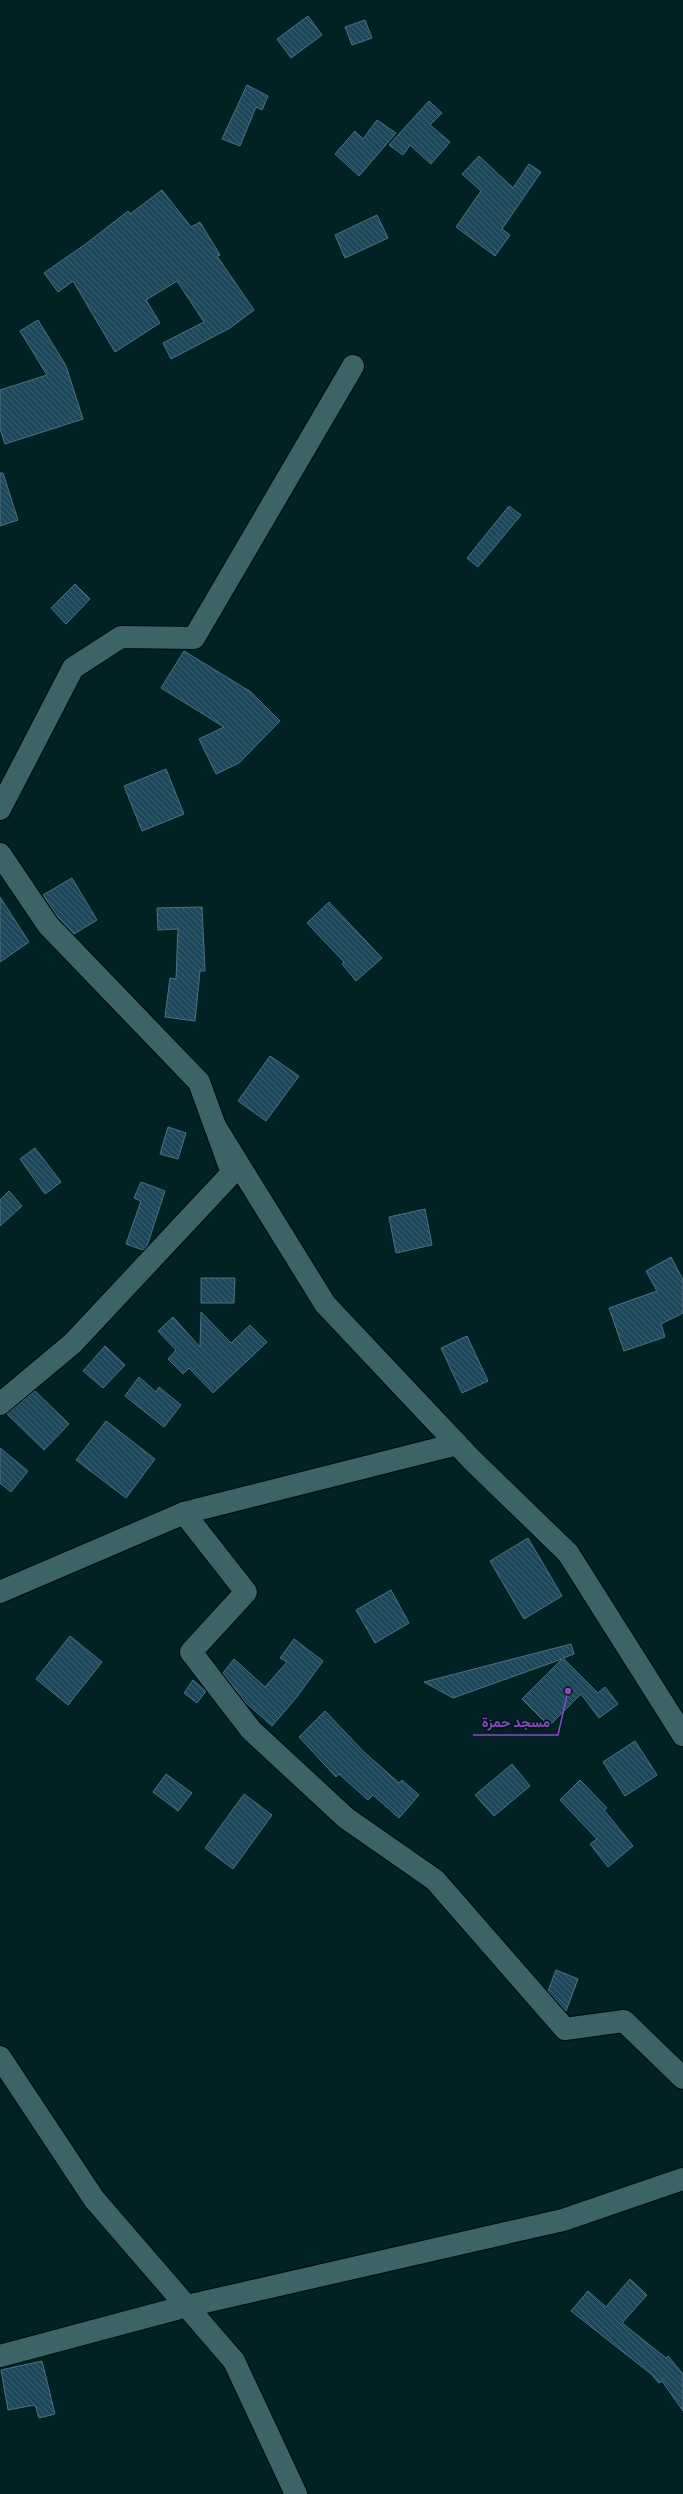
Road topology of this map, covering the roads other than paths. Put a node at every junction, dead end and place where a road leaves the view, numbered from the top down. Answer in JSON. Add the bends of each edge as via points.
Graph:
{"nodes":[{"id":1,"x":353,"y":366,"type":"dead end"},
{"id":2,"x":0,"y":809,"type":"edge"},
{"id":3,"x":0,"y":854,"type":"edge"},
{"id":4,"x":215,"y":1126,"type":"junction"},
{"id":5,"x":0,"y":1404,"type":"edge"},
{"id":6,"x":457,"y":1444,"type":"junction"},
{"id":7,"x":184,"y":1513,"type":"junction"},
{"id":8,"x":0,"y":1592,"type":"edge"},
{"id":9,"x":683,"y":1735,"type":"edge"},
{"id":10,"x":0,"y":2057,"type":"edge"},
{"id":11,"x":683,"y":2078,"type":"edge"},
{"id":12,"x":683,"y":2179,"type":"edge"},
{"id":13,"x":187,"y":2306,"type":"junction"},
{"id":14,"x":0,"y":2356,"type":"edge"},
{"id":15,"x":296,"y":2494,"type":"edge"}],
"edges":[{"from":1,"to":2,"type":"street","via":[[194,638],[121,637],[73,668]]},
{"from":3,"to":4,"type":"street","via":[[48,925],[199,1082]]},
{"from":4,"to":5,"type":"street","via":[[232,1173],[73,1343]]},
{"from":4,"to":6,"type":"street","via":[[325,1304]]},
{"from":6,"to":7,"type":"street"},
{"from":6,"to":9,"type":"street","via":[[568,1553]]},
{"from":7,"to":8,"type":"street"},
{"from":7,"to":11,"type":"street","via":[[246,1592],[191,1652],[251,1730],[346,1818],[435,1880],[565,2029],[624,2021]]},
{"from":10,"to":13,"type":"street","via":[[94,2199]]},
{"from":12,"to":13,"type":"street","via":[[563,2220]]},
{"from":13,"to":14,"type":"street"},
{"from":13,"to":15,"type":"street","via":[[234,2361]]}]}
